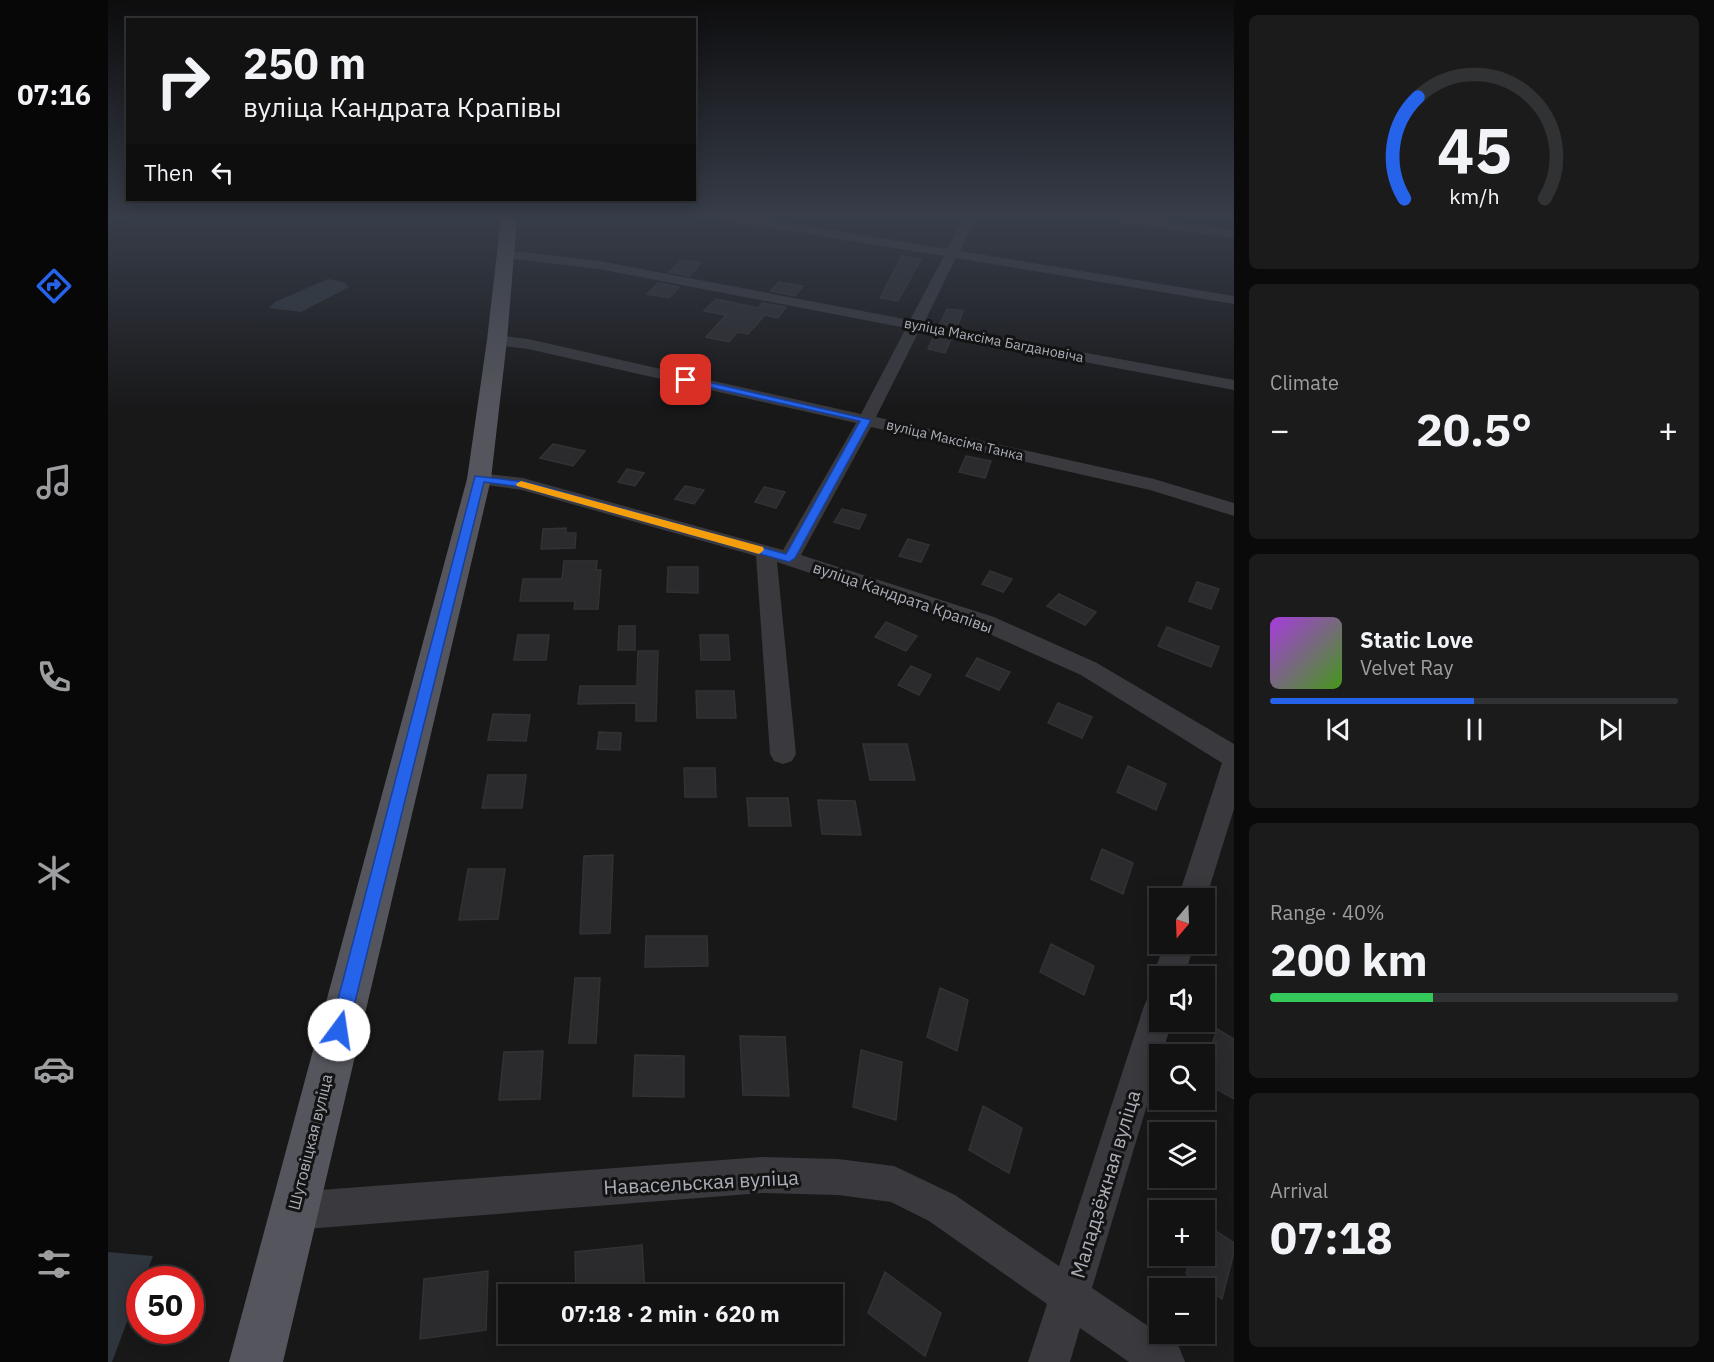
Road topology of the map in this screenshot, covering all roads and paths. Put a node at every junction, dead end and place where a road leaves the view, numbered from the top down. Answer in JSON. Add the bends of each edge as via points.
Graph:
{"nodes":[{"id":1,"x":503,"y":282,"type":"edge"},
{"id":2,"x":677,"y":282,"type":"edge"},
{"id":3,"x":938,"y":282,"type":"edge"},
{"id":4,"x":1118,"y":282,"type":"edge"},
{"id":5,"x":1234,"y":300,"type":"edge"},
{"id":6,"x":914,"y":325,"type":"junction"},
{"id":7,"x":497,"y":340,"type":"junction"},
{"id":8,"x":1234,"y":385,"type":"edge"},
{"id":9,"x":866,"y":420,"type":"junction"},
{"id":10,"x":479,"y":478,"type":"junction"},
{"id":11,"x":1234,"y":510,"type":"edge"},
{"id":12,"x":766,"y":552,"type":"junction"},
{"id":13,"x":789,"y":558,"type":"junction"},
{"id":14,"x":783,"y":754,"type":"dead end"},
{"id":15,"x":1234,"y":757,"type":"edge"},
{"id":16,"x":1234,"y":765,"type":"edge"},
{"id":17,"x":1196,"y":888,"type":"edge"},
{"id":18,"x":1152,"y":1032,"type":"edge"},
{"id":19,"x":292,"y":1211,"type":"junction"},
{"id":20,"x":1070,"y":1295,"type":"junction"},
{"id":21,"x":256,"y":1362,"type":"edge"},
{"id":22,"x":1049,"y":1362,"type":"edge"},
{"id":23,"x":1164,"y":1362,"type":"edge"}],
"edges":[{"from":1,"to":7,"type":"main road","name":"Шутовіцкая вуліца"},
{"from":2,"to":6,"type":"street","name":"вуліца Максіма Багдановіча"},
{"from":3,"to":6,"type":"street"},
{"from":4,"to":5,"type":"street"},
{"from":6,"to":8,"type":"street","name":"вуліца Максіма Багдановіча"},
{"from":6,"to":9,"type":"street"},
{"from":7,"to":9,"type":"street","name":"вуліца Максіма Танка"},
{"from":7,"to":10,"type":"main road","name":"Шутовіцкая вуліца"},
{"from":9,"to":11,"type":"street","name":"вуліца Максіма Танка","via":[[1154,485]]},
{"from":9,"to":13,"type":"street"},
{"from":10,"to":12,"type":"street","name":"вуліца Кандрата Крапівы","via":[[523,484]]},
{"from":10,"to":19,"type":"main road","name":"Шутовіцкая вуліца"},
{"from":12,"to":13,"type":"street","name":"вуліца Кандрата Крапівы"},
{"from":12,"to":14,"type":"street"},
{"from":13,"to":15,"type":"street","name":"вуліца Кандрата Крапівы","via":[[986,623],[1037,644],[1089,669]]},
{"from":16,"to":17,"type":"street"},
{"from":18,"to":20,"type":"street","name":"Маладзёжная вуліца"},
{"from":19,"to":20,"type":"street","name":"Навасельская вуліца","via":[[762,1175],[838,1177],[894,1184],[942,1208]]},
{"from":19,"to":21,"type":"main road","name":"Шутовіцкая вуліца"},
{"from":20,"to":22,"type":"street","name":"Маладзёжная вуліца"},
{"from":20,"to":23,"type":"street","name":"Навасельская вуліца"}]}
